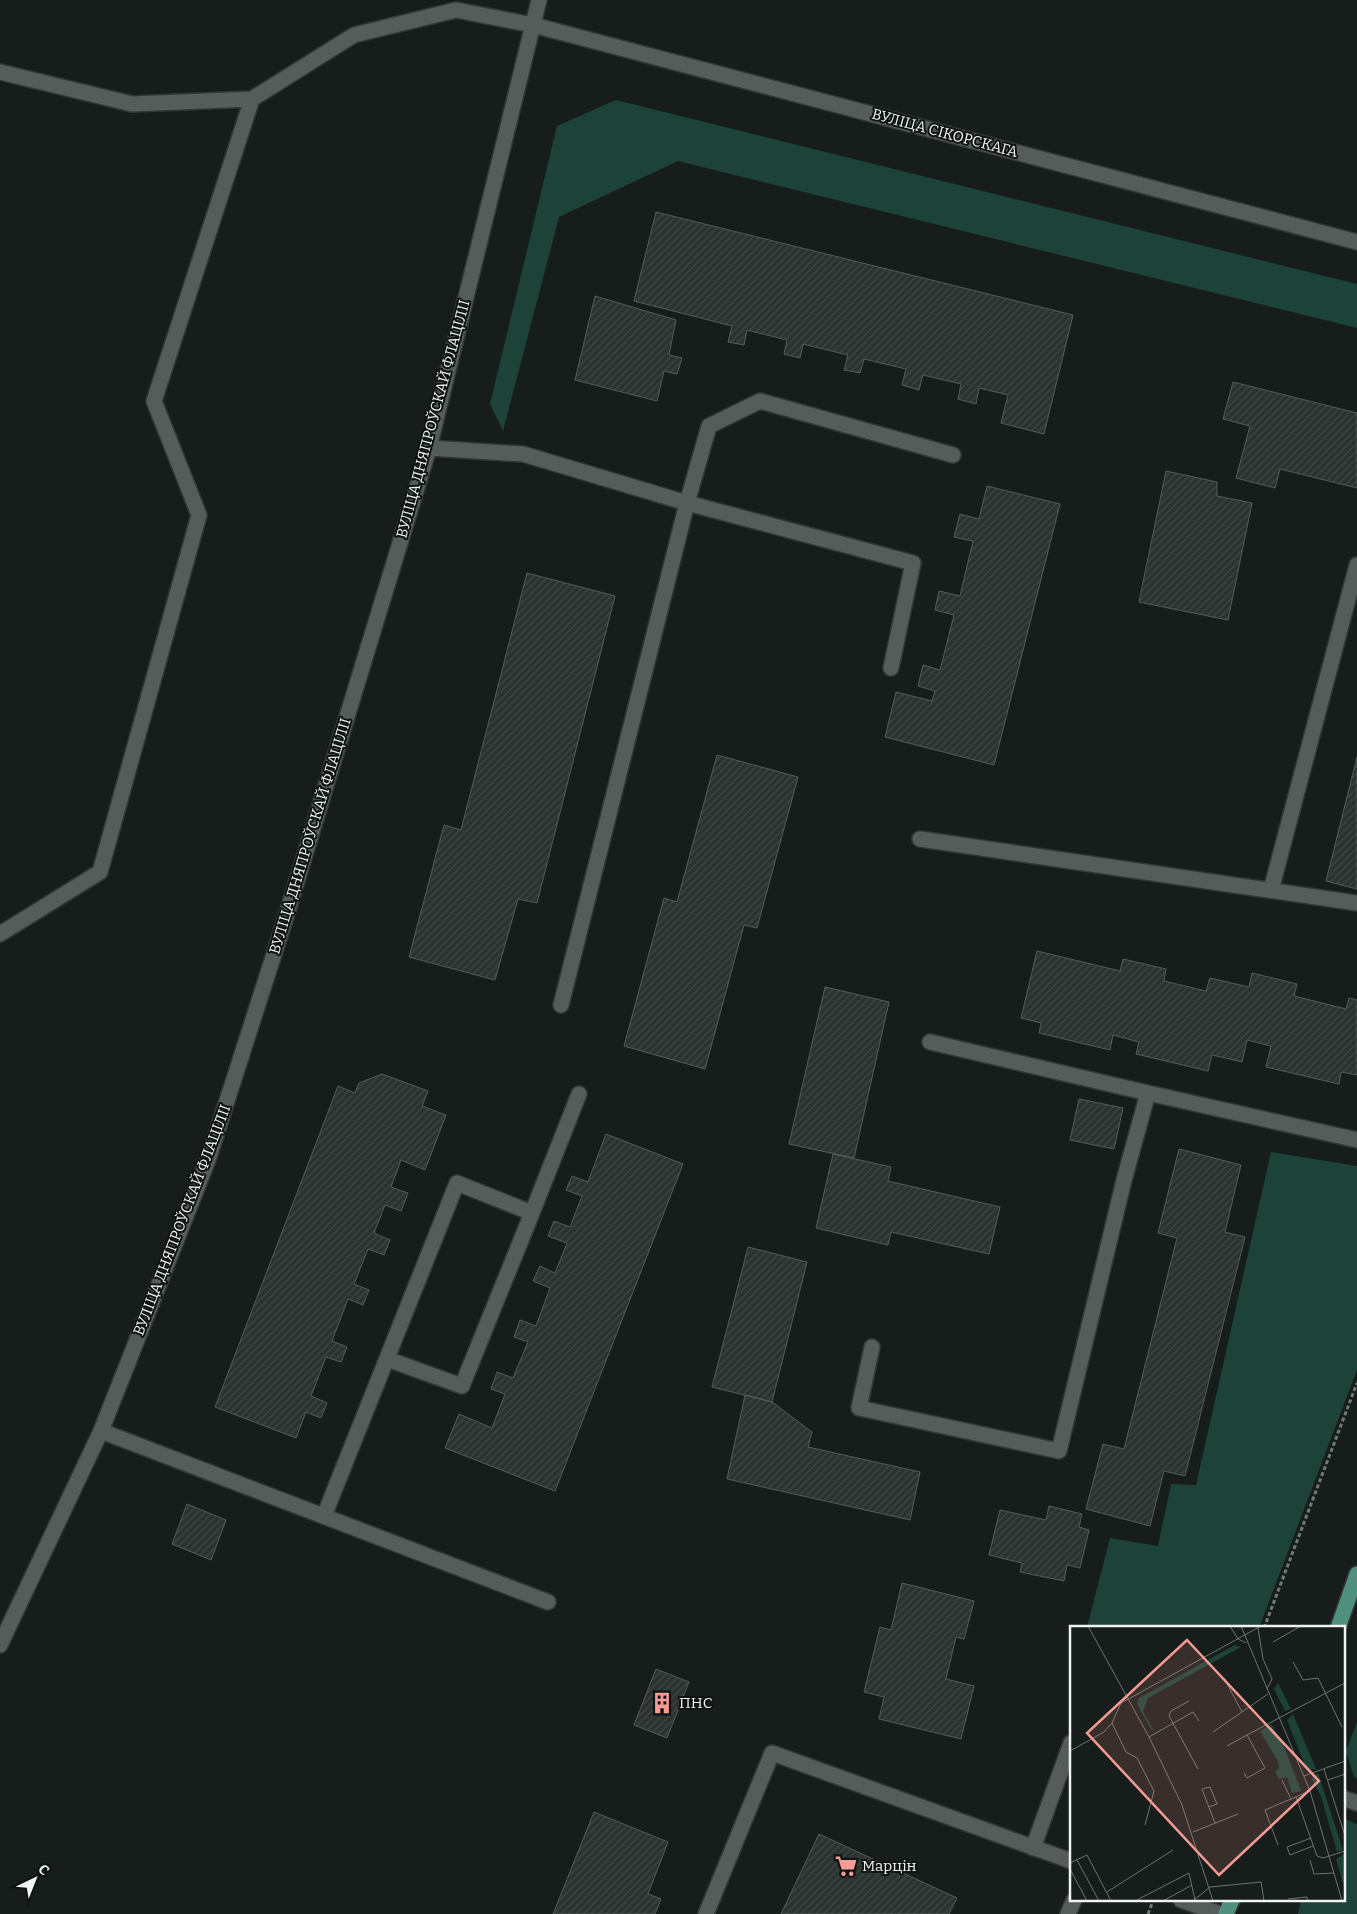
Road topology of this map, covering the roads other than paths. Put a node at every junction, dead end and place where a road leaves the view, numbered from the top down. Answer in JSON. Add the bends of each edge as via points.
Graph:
{"nodes":[{"id":1,"x":539,"y":0,"type":"edge"},
{"id":2,"x":533,"y":25,"type":"junction"},
{"id":3,"x":0,"y":72,"type":"edge"},
{"id":4,"x":252,"y":99,"type":"junction"},
{"id":5,"x":1357,"y":242,"type":"edge"},
{"id":6,"x":429,"y":448,"type":"junction"},
{"id":7,"x":953,"y":454,"type":"dead end"},
{"id":8,"x":687,"y":503,"type":"junction"},
{"id":9,"x":1357,"y":565,"type":"edge"},
{"id":10,"x":890,"y":668,"type":"dead end"},
{"id":11,"x":920,"y":839,"type":"dead end"},
{"id":12,"x":1271,"y":890,"type":"junction"},
{"id":13,"x":1357,"y":903,"type":"edge"},
{"id":14,"x":0,"y":934,"type":"edge"},
{"id":15,"x":561,"y":1005,"type":"dead end"},
{"id":16,"x":930,"y":1042,"type":"dead end"},
{"id":17,"x":1148,"y":1093,"type":"junction"},
{"id":18,"x":579,"y":1094,"type":"dead end"},
{"id":19,"x":1357,"y":1140,"type":"edge"},
{"id":20,"x":532,"y":1213,"type":"junction"},
{"id":21,"x":872,"y":1347,"type":"dead end"},
{"id":22,"x":387,"y":1359,"type":"junction"},
{"id":23,"x":101,"y":1431,"type":"junction"},
{"id":24,"x":324,"y":1516,"type":"junction"},
{"id":25,"x":1357,"y":1574,"type":"edge"},
{"id":26,"x":548,"y":1602,"type":"dead end"},
{"id":27,"x":1339,"y":1626,"type":"edge"},
{"id":28,"x":0,"y":1645,"type":"edge"},
{"id":29,"x":1070,"y":1746,"type":"edge"},
{"id":30,"x":1344,"y":1798,"type":"edge"},
{"id":31,"x":1357,"y":1803,"type":"edge"},
{"id":32,"x":1033,"y":1848,"type":"junction"},
{"id":33,"x":1070,"y":1861,"type":"edge"},
{"id":34,"x":1073,"y":1902,"type":"edge"},
{"id":35,"x":1187,"y":1902,"type":"edge"},
{"id":36,"x":1231,"y":1902,"type":"edge"},
{"id":37,"x":706,"y":1914,"type":"edge"},
{"id":38,"x":1068,"y":1914,"type":"edge"},
{"id":39,"x":1220,"y":1914,"type":"edge"},
{"id":40,"x":1226,"y":1914,"type":"edge"}],
"edges":[{"from":1,"to":2,"type":"street","name":"ВУЛІЦА ДНЯПРОЎСКАЙ ФЛАЦІЛІІ"},
{"from":2,"to":4,"type":"street","name":"ВУЛІЦА СІКОРСКАГА","via":[[456,10],[354,35]]},
{"from":2,"to":5,"type":"street","name":"ВУЛІЦА СІКОРСКАГА"},
{"from":2,"to":6,"type":"street","name":"ВУЛІЦА ДНЯПРОЎСКАЙ ФЛАЦІЛІІ"},
{"from":3,"to":4,"type":"street","via":[[132,104]]},
{"from":4,"to":14,"type":"street","via":[[154,401],[199,515],[100,872]]},
{"from":6,"to":8,"type":"street","via":[[522,454]]},
{"from":6,"to":23,"type":"street","name":"ВУЛІЦА ДНЯПРОЎСКАЙ ФЛАЦІЛІІ","via":[[286,920],[208,1160]]},
{"from":7,"to":8,"type":"street","via":[[760,401],[709,426]]},
{"from":8,"to":10,"type":"street","via":[[914,563]]},
{"from":8,"to":15,"type":"street"},
{"from":9,"to":12,"type":"street"},
{"from":11,"to":12,"type":"street"},
{"from":12,"to":13,"type":"street"},
{"from":16,"to":17,"type":"street"},
{"from":17,"to":19,"type":"street"},
{"from":17,"to":21,"type":"street","via":[[1059,1451],[859,1408]]},
{"from":18,"to":20,"type":"street"},
{"from":20,"to":22,"type":"street","via":[[462,1386]]},
{"from":20,"to":22,"type":"street","via":[[457,1183]]},
{"from":22,"to":24,"type":"street"},
{"from":23,"to":24,"type":"street"},
{"from":23,"to":28,"type":"street","name":"ВУЛІЦА ДНЯПРОЎСКАЙ ФЛАЦІЛІІ"},
{"from":24,"to":26,"type":"street"},
{"from":25,"to":27,"type":"main road"},
{"from":29,"to":32,"type":"street"},
{"from":30,"to":31,"type":"street"},
{"from":32,"to":33,"type":"street"},
{"from":32,"to":37,"type":"street","via":[[772,1753]]},
{"from":34,"to":38,"type":"street"},
{"from":35,"to":39,"type":"street"},
{"from":36,"to":40,"type":"main road"}]}
